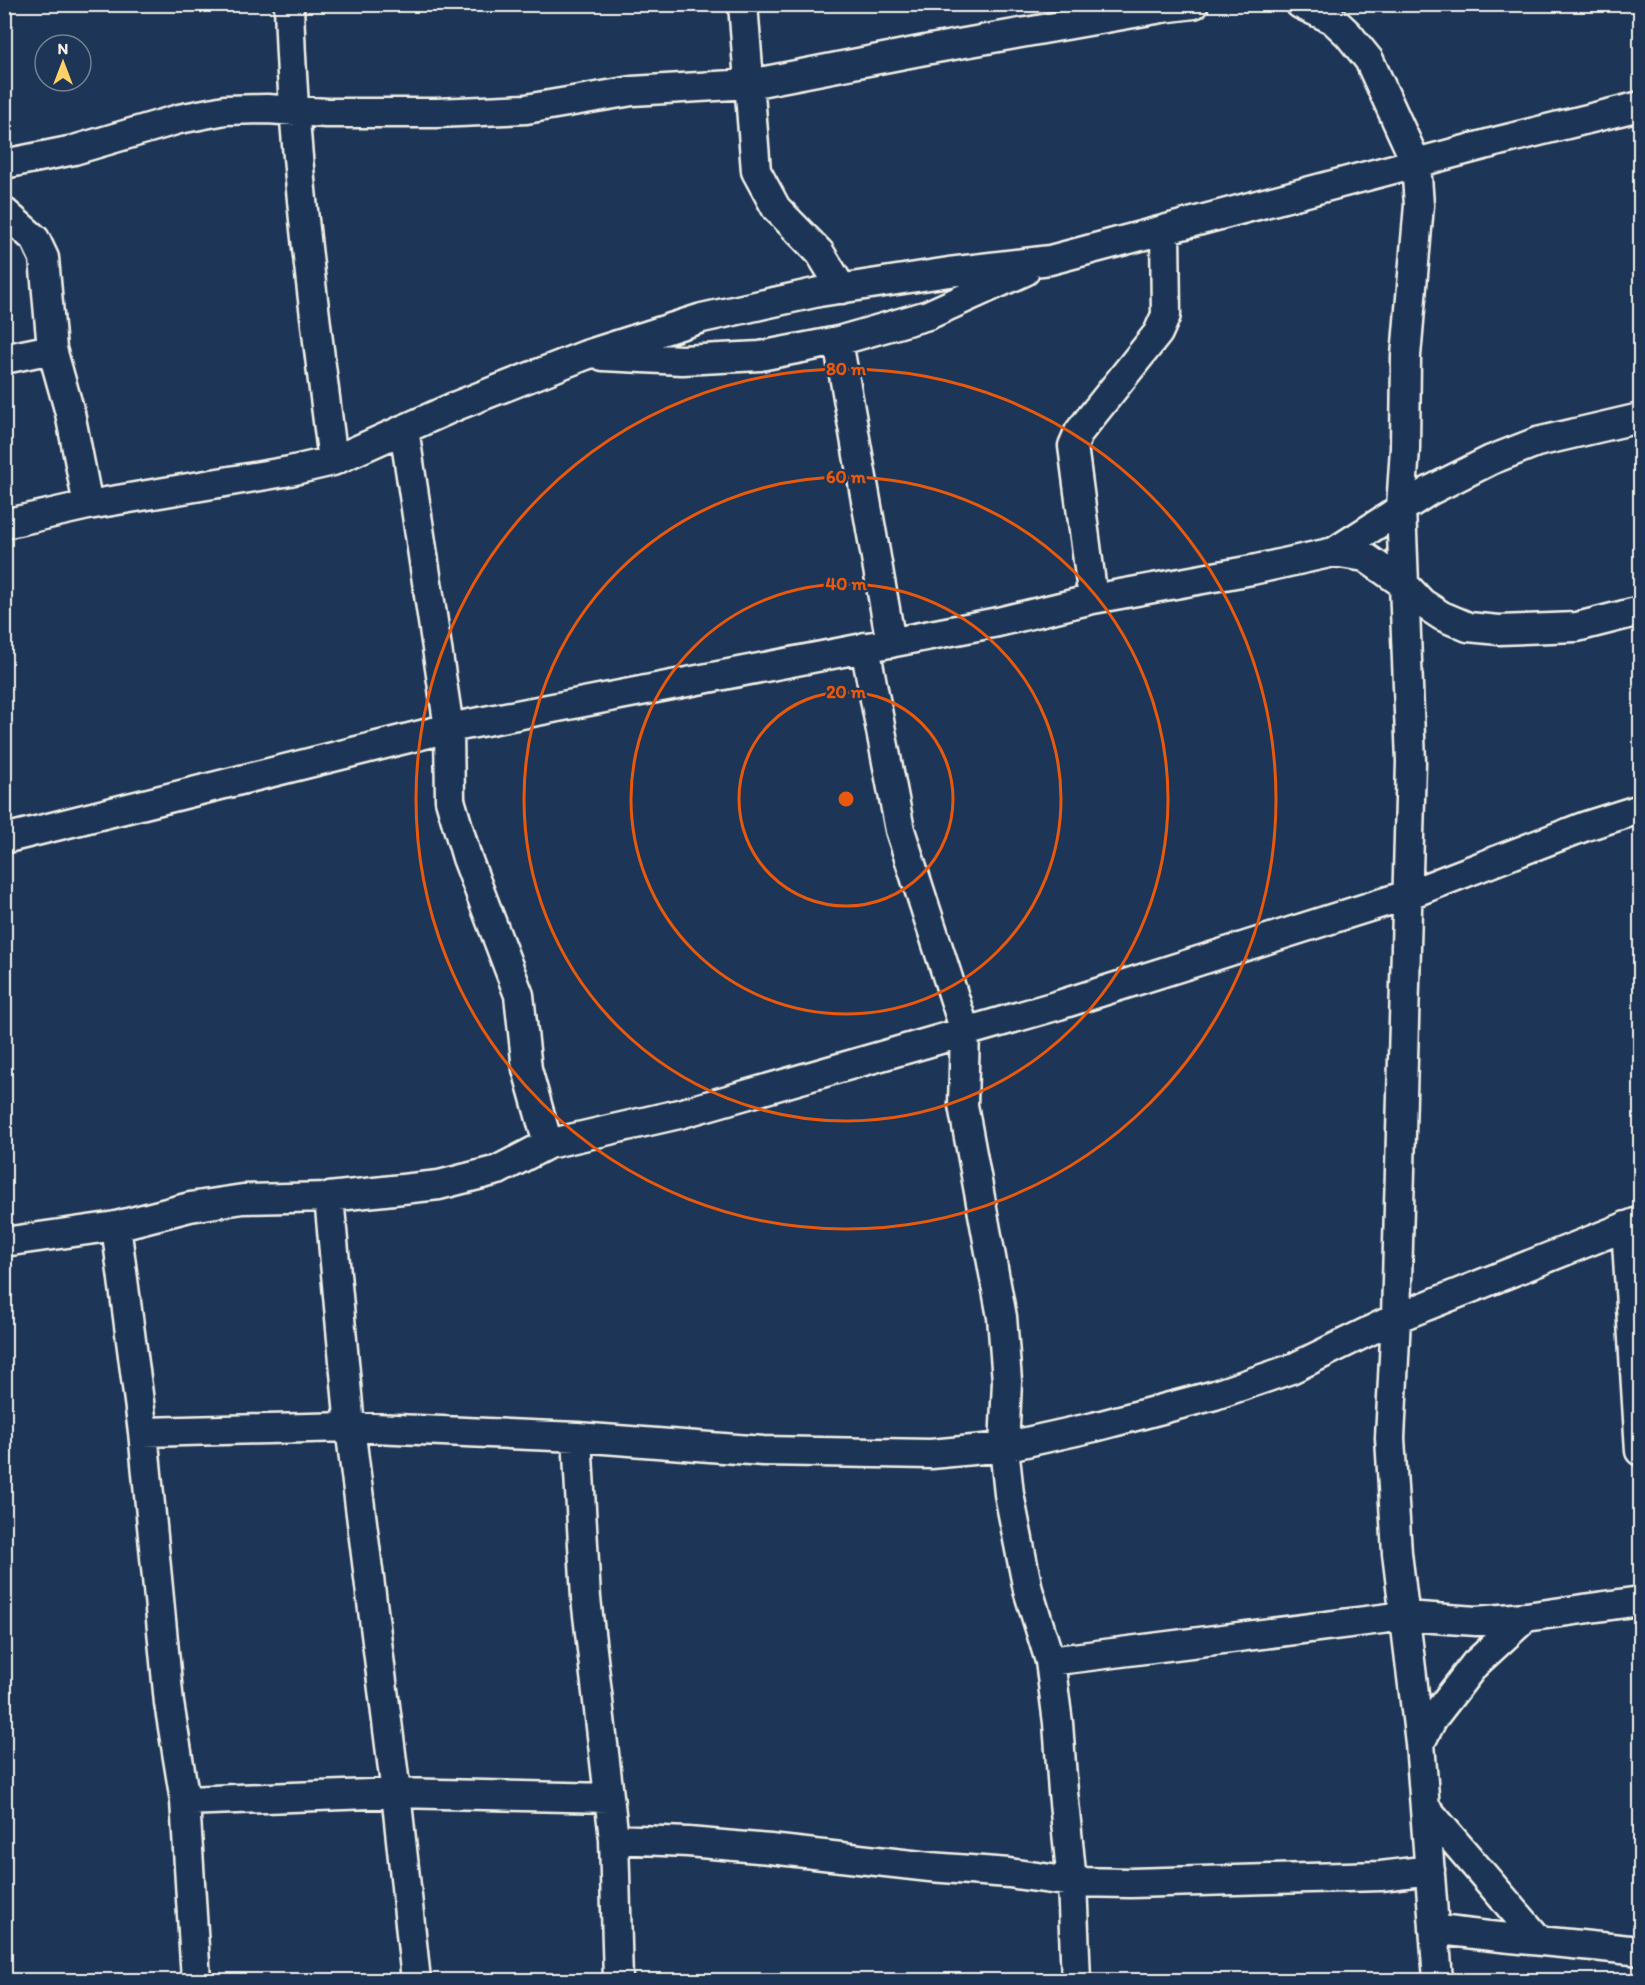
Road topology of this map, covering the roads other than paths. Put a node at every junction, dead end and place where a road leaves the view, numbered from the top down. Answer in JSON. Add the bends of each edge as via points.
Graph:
{"nodes":[{"id":1,"x":289,"y":4,"type":"edge"},
{"id":2,"x":743,"y":4,"type":"edge"},
{"id":3,"x":1194,"y":4,"type":"edge"},
{"id":4,"x":1300,"y":4,"type":"edge"},
{"id":5,"x":750,"y":84,"type":"junction"},
{"id":6,"x":1641,"y":106,"type":"edge"},
{"id":7,"x":294,"y":110,"type":"junction"},
{"id":8,"x":1416,"y":163,"type":"junction"},
{"id":9,"x":4,"y":165,"type":"edge"},
{"id":10,"x":4,"y":212,"type":"edge"},
{"id":11,"x":1165,"y":230,"type":"junction"},
{"id":12,"x":1050,"y":260,"type":"junction"},
{"id":13,"x":842,"y":289,"type":"junction"},
{"id":14,"x":838,"y":341,"type":"junction"},
{"id":15,"x":52,"y":349,"type":"junction"},
{"id":16,"x":586,"y":355,"type":"junction"},
{"id":17,"x":4,"y":359,"type":"edge"},
{"id":18,"x":1641,"y":418,"type":"edge"},
{"id":19,"x":404,"y":429,"type":"junction"},
{"id":20,"x":333,"y":461,"type":"junction"},
{"id":21,"x":88,"y":505,"type":"junction"},
{"id":22,"x":1401,"y":508,"type":"junction"},
{"id":23,"x":4,"y":524,"type":"edge"},
{"id":24,"x":1334,"y":552,"type":"junction"},
{"id":25,"x":1404,"y":585,"type":"junction"},
{"id":26,"x":1093,"y":599,"type":"junction"},
{"id":27,"x":1641,"y":611,"type":"edge"},
{"id":28,"x":878,"y":645,"type":"junction"},
{"id":29,"x":448,"y":728,"type":"junction"},
{"id":30,"x":1641,"y":809,"type":"edge"},
{"id":31,"x":4,"y":839,"type":"edge"},
{"id":32,"x":1407,"y":895,"type":"junction"},
{"id":33,"x":965,"y":1031,"type":"junction"},
{"id":34,"x":548,"y":1144,"type":"junction"},
{"id":35,"x":329,"y":1197,"type":"junction"},
{"id":36,"x":1633,"y":1224,"type":"edge"},
{"id":37,"x":116,"y":1226,"type":"junction"},
{"id":38,"x":4,"y":1242,"type":"edge"},
{"id":39,"x":1396,"y":1318,"type":"junction"},
{"id":40,"x":350,"y":1427,"type":"junction"},
{"id":41,"x":143,"y":1432,"type":"junction"},
{"id":42,"x":577,"y":1437,"type":"junction"},
{"id":43,"x":1004,"y":1447,"type":"junction"},
{"id":44,"x":1641,"y":1451,"type":"edge"},
{"id":45,"x":1641,"y":1601,"type":"edge"},
{"id":46,"x":1404,"y":1616,"type":"junction"},
{"id":47,"x":1526,"y":1617,"type":"junction"},
{"id":48,"x":1050,"y":1661,"type":"junction"},
{"id":49,"x":1420,"y":1743,"type":"junction"},
{"id":50,"x":396,"y":1793,"type":"junction"},
{"id":51,"x":609,"y":1798,"type":"junction"},
{"id":52,"x":185,"y":1801,"type":"junction"},
{"id":53,"x":1425,"y":1807,"type":"junction"},
{"id":54,"x":614,"y":1839,"type":"junction"},
{"id":55,"x":1430,"y":1870,"type":"junction"},
{"id":56,"x":1072,"y":1882,"type":"junction"},
{"id":57,"x":1434,"y":1929,"type":"junction"},
{"id":58,"x":1539,"y":1940,"type":"junction"},
{"id":59,"x":1641,"y":1951,"type":"edge"},
{"id":60,"x":196,"y":1980,"type":"edge"},
{"id":61,"x":416,"y":1980,"type":"edge"},
{"id":62,"x":618,"y":1980,"type":"edge"},
{"id":63,"x":1076,"y":1980,"type":"edge"},
{"id":64,"x":1438,"y":1980,"type":"edge"}],
"edges":[{"from":1,"to":7,"type":"street"},
{"from":2,"to":5,"type":"street"},
{"from":3,"to":5,"type":"street"},
{"from":4,"to":8,"type":"street","via":[[1332,19],[1369,60]]},
{"from":5,"to":7,"type":"street","via":[[632,91],[526,109],[435,113]]},
{"from":5,"to":13,"type":"street","via":[[756,171],[776,208],[820,253]]},
{"from":6,"to":8,"type":"street"},
{"from":7,"to":9,"type":"street","via":[[225,110]]},
{"from":7,"to":20,"type":"street","via":[[306,249]]},
{"from":8,"to":11,"type":"street"},
{"from":8,"to":22,"type":"street","via":[[1419,205],[1406,356]]},
{"from":10,"to":15,"type":"street","via":[[35,239],[44,258]]},
{"from":11,"to":12,"type":"street"},
{"from":11,"to":26,"type":"street","via":[[1166,315],[1158,333],[1079,432],[1073,446]]},
{"from":12,"to":13,"type":"street"},
{"from":12,"to":14,"type":"street","via":[[928,315]]},
{"from":13,"to":16,"type":"street","via":[[702,318]]},
{"from":14,"to":16,"type":"street","via":[[760,356],[682,360]]},
{"from":14,"to":28,"type":"street"},
{"from":15,"to":17,"type":"street"},
{"from":15,"to":21,"type":"street","via":[[70,413]]},
{"from":16,"to":19,"type":"street"},
{"from":18,"to":22,"type":"street","via":[[1537,442],[1491,460]]},
{"from":19,"to":20,"type":"street"},
{"from":19,"to":29,"type":"street"},
{"from":20,"to":21,"type":"street"},
{"from":21,"to":23,"type":"street"},
{"from":22,"to":24,"type":"street"},
{"from":22,"to":25,"type":"street"},
{"from":24,"to":25,"type":"street","via":[[1365,557]]},
{"from":24,"to":26,"type":"street"},
{"from":25,"to":27,"type":"street","via":[[1428,607],[1468,627],[1577,627]]},
{"from":25,"to":32,"type":"street","via":[[1411,762]]},
{"from":26,"to":28,"type":"street"},
{"from":28,"to":29,"type":"street"},
{"from":28,"to":33,"type":"street","via":[[900,830]]},
{"from":29,"to":31,"type":"street"},
{"from":29,"to":34,"type":"street","via":[[450,800],[467,858],[519,995],[527,1069]]},
{"from":30,"to":32,"type":"street","via":[[1586,825]]},
{"from":32,"to":33,"type":"street"},
{"from":32,"to":39,"type":"street"},
{"from":33,"to":34,"type":"street","via":[[679,1114]]},
{"from":33,"to":43,"type":"street","via":[[963,1105],[1002,1317],[1006,1381]]},
{"from":34,"to":35,"type":"street","via":[[498,1170],[439,1185]]},
{"from":35,"to":37,"type":"street","via":[[243,1199]]},
{"from":35,"to":40,"type":"street"},
{"from":36,"to":39,"type":"street"},
{"from":36,"to":44,"type":"street"},
{"from":37,"to":38,"type":"street"},
{"from":37,"to":41,"type":"street"},
{"from":39,"to":43,"type":"street","via":[[1291,1369],[1215,1395]]},
{"from":39,"to":46,"type":"street","via":[[1390,1438]]},
{"from":40,"to":41,"type":"street"},
{"from":40,"to":42,"type":"street"},
{"from":40,"to":50,"type":"street"},
{"from":41,"to":52,"type":"street","via":[[169,1703]]},
{"from":42,"to":43,"type":"street","via":[[763,1451],[931,1454]]},
{"from":42,"to":51,"type":"street","via":[[586,1598]]},
{"from":43,"to":48,"type":"street","via":[[1028,1590]]},
{"from":45,"to":47,"type":"street"},
{"from":46,"to":47,"type":"street","via":[[1476,1621]]},
{"from":46,"to":48,"type":"street"},
{"from":46,"to":49,"type":"street"},
{"from":47,"to":49,"type":"street","via":[[1475,1664],[1433,1718]]},
{"from":48,"to":56,"type":"street"},
{"from":49,"to":53,"type":"street"},
{"from":50,"to":51,"type":"street"},
{"from":50,"to":52,"type":"street"},
{"from":50,"to":61,"type":"street"},
{"from":51,"to":54,"type":"street"},
{"from":52,"to":60,"type":"street"},
{"from":53,"to":55,"type":"street"},
{"from":53,"to":58,"type":"street"},
{"from":54,"to":56,"type":"street","via":[[746,1847]]},
{"from":54,"to":62,"type":"street"},
{"from":55,"to":56,"type":"street","via":[[1381,1876]]},
{"from":55,"to":57,"type":"street"},
{"from":56,"to":63,"type":"street"},
{"from":57,"to":58,"type":"street"},
{"from":57,"to":64,"type":"street"},
{"from":58,"to":59,"type":"street"}]}
